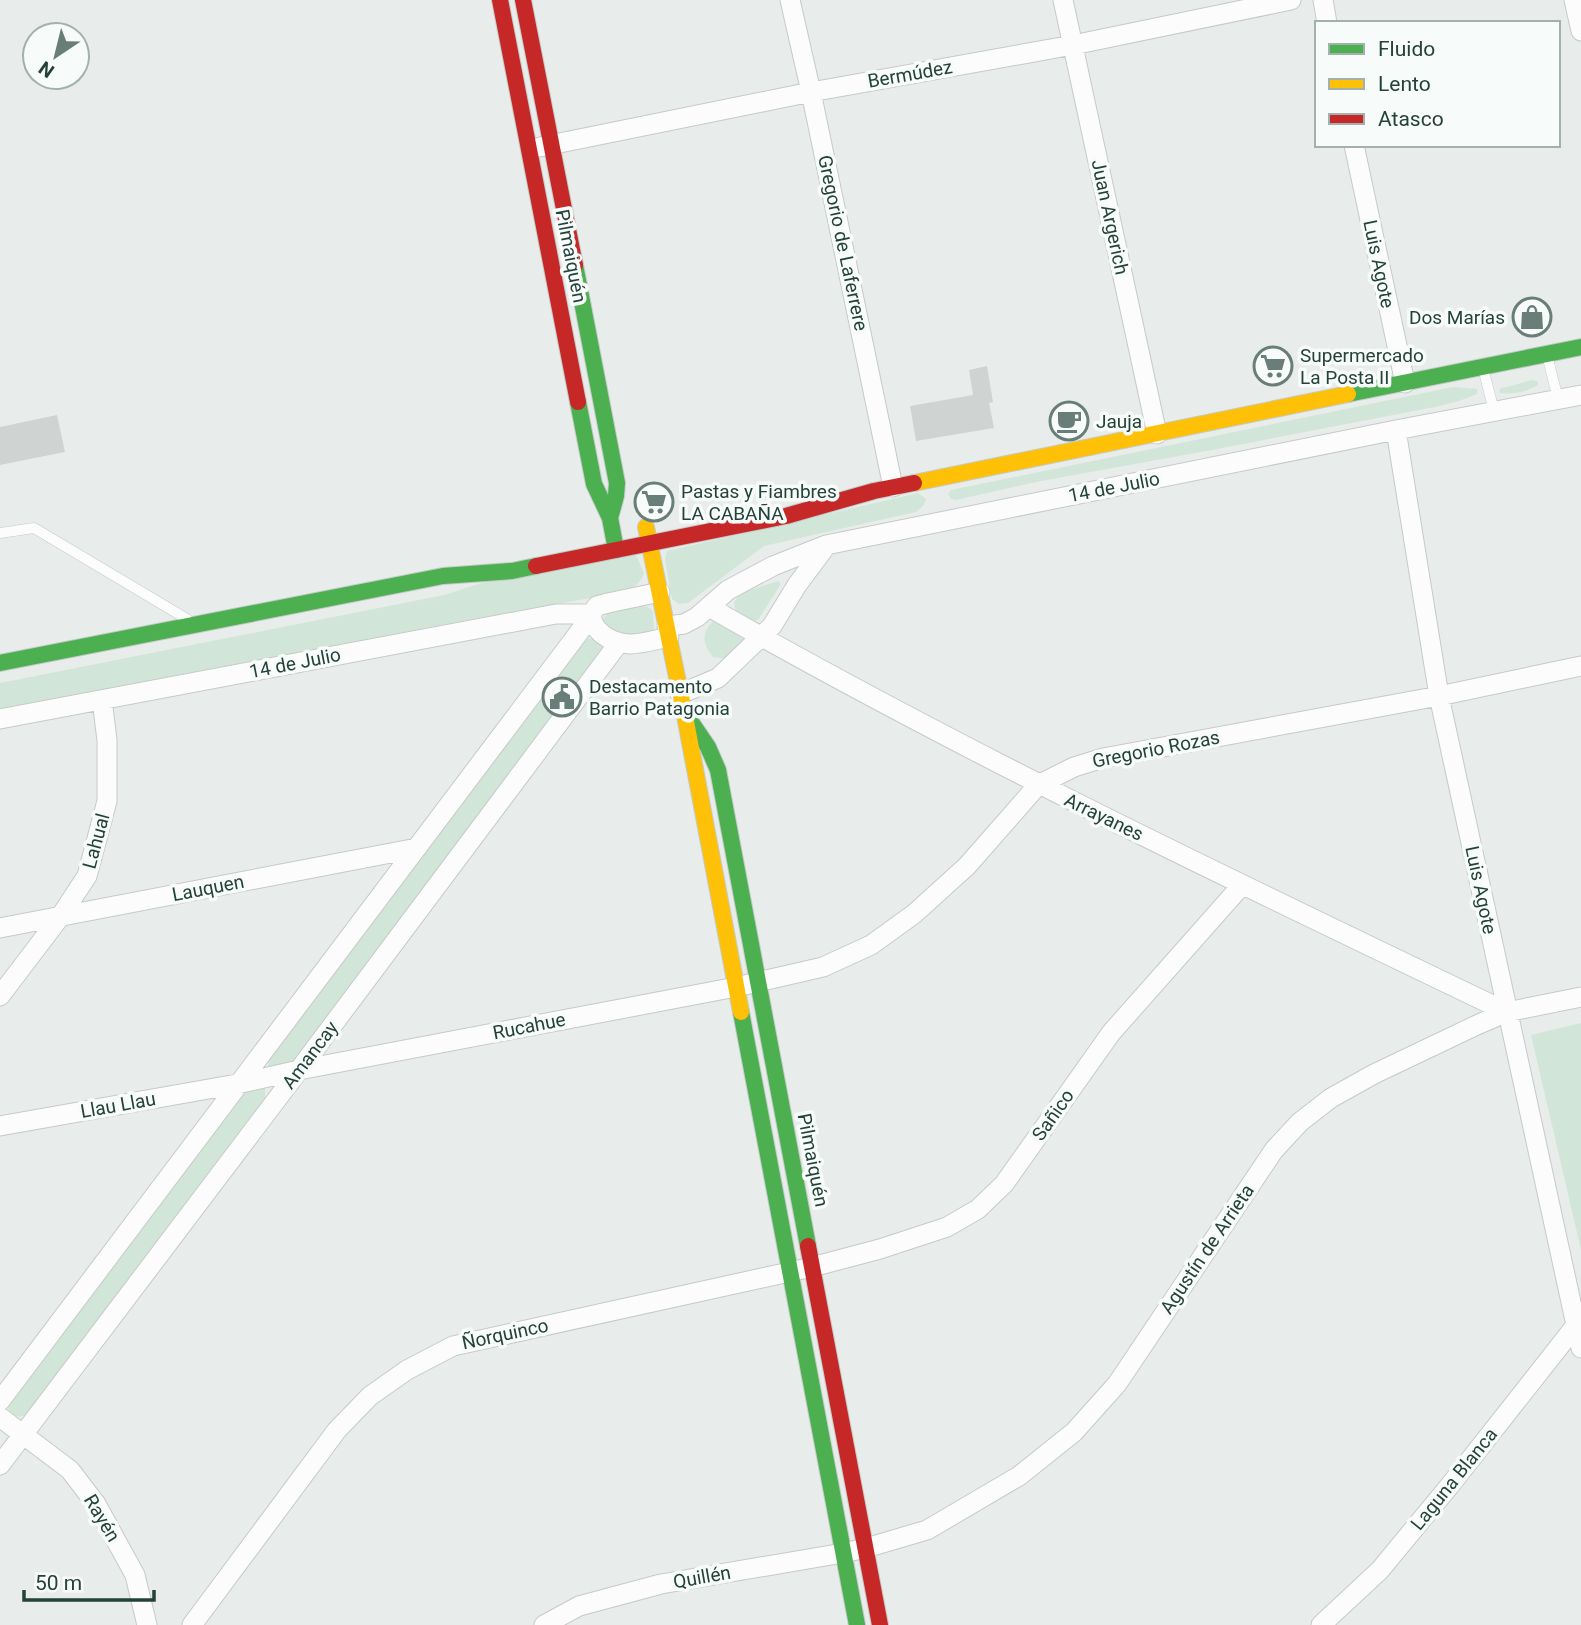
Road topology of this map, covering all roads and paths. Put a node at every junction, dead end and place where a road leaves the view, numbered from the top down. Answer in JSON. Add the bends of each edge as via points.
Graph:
{"nodes":[{"id":1,"x":500,"y":0,"type":"edge"},
{"id":2,"x":523,"y":0,"type":"edge"},
{"id":3,"x":790,"y":0,"type":"edge"},
{"id":4,"x":1063,"y":0,"type":"edge"},
{"id":5,"x":1291,"y":0,"type":"edge"},
{"id":6,"x":1323,"y":0,"type":"edge"},
{"id":7,"x":1574,"y":0,"type":"edge"},
{"id":8,"x":1327,"y":21,"type":"edge"},
{"id":9,"x":1581,"y":31,"type":"edge"},
{"id":10,"x":1073,"y":45,"type":"junction"},
{"id":11,"x":811,"y":92,"type":"junction"},
{"id":12,"x":551,"y":146,"type":"junction"},
{"id":13,"x":1354,"y":147,"type":"edge"},
{"id":14,"x":529,"y":148,"type":"junction"},
{"id":15,"x":1581,"y":347,"type":"edge"},
{"id":16,"x":1547,"y":354,"type":"junction"},
{"id":17,"x":1483,"y":367,"type":"junction"},
{"id":18,"x":1405,"y":383,"type":"junction"},
{"id":19,"x":1581,"y":395,"type":"edge"},
{"id":20,"x":1558,"y":399,"type":"junction"},
{"id":21,"x":1494,"y":411,"type":"junction"},
{"id":22,"x":1396,"y":430,"type":"junction"},
{"id":23,"x":1157,"y":434,"type":"junction"},
{"id":24,"x":883,"y":489,"type":"junction"},
{"id":25,"x":789,"y":499,"type":"dead end"},
{"id":26,"x":0,"y":533,"type":"edge"},
{"id":27,"x":628,"y":533,"type":"junction"},
{"id":28,"x":826,"y":545,"type":"junction"},
{"id":29,"x":496,"y":556,"type":"dead end"},
{"id":30,"x":443,"y":576,"type":"junction"},
{"id":31,"x":660,"y":592,"type":"junction"},
{"id":32,"x":709,"y":607,"type":"junction"},
{"id":33,"x":592,"y":618,"type":"junction"},
{"id":34,"x":197,"y":625,"type":"junction"},
{"id":35,"x":668,"y":631,"type":"junction"},
{"id":36,"x":761,"y":637,"type":"junction"},
{"id":37,"x":618,"y":643,"type":"junction"},
{"id":38,"x":0,"y":663,"type":"edge"},
{"id":39,"x":1581,"y":666,"type":"edge"},
{"id":40,"x":1439,"y":696,"type":"junction"},
{"id":41,"x":102,"y":701,"type":"junction"},
{"id":42,"x":682,"y":702,"type":"junction"},
{"id":43,"x":0,"y":719,"type":"edge"},
{"id":44,"x":1038,"y":785,"type":"junction"},
{"id":45,"x":417,"y":848,"type":"junction"},
{"id":46,"x":1242,"y":885,"type":"junction"},
{"id":47,"x":60,"y":917,"type":"junction"},
{"id":48,"x":0,"y":929,"type":"edge"},
{"id":49,"x":758,"y":982,"type":"junction"},
{"id":50,"x":736,"y":987,"type":"junction"},
{"id":51,"x":0,"y":996,"type":"edge"},
{"id":52,"x":1581,"y":997,"type":"edge"},
{"id":53,"x":1507,"y":1012,"type":"junction"},
{"id":54,"x":299,"y":1070,"type":"junction"},
{"id":55,"x":237,"y":1084,"type":"junction"},
{"id":56,"x":0,"y":1126,"type":"edge"},
{"id":57,"x":812,"y":1267,"type":"junction"},
{"id":58,"x":790,"y":1271,"type":"junction"},
{"id":59,"x":1577,"y":1324,"type":"junction"},
{"id":60,"x":1581,"y":1348,"type":"edge"},
{"id":61,"x":0,"y":1401,"type":"edge"},
{"id":62,"x":0,"y":1417,"type":"edge"},
{"id":63,"x":24,"y":1434,"type":"junction"},
{"id":64,"x":0,"y":1465,"type":"edge"},
{"id":65,"x":866,"y":1548,"type":"junction"},
{"id":66,"x":843,"y":1553,"type":"junction"},
{"id":67,"x":147,"y":1625,"type":"edge"},
{"id":68,"x":192,"y":1625,"type":"edge"},
{"id":69,"x":544,"y":1625,"type":"edge"},
{"id":70,"x":857,"y":1625,"type":"edge"},
{"id":71,"x":880,"y":1625,"type":"edge"},
{"id":72,"x":1321,"y":1625,"type":"edge"}],
"edges":[{"from":1,"to":14,"type":"main road","name":"Pilmaiquén"},
{"from":2,"to":12,"type":"main road","name":"Pilmaiquén"},
{"from":3,"to":11,"type":"street","name":"Gregorio de Laferrere"},
{"from":4,"to":10,"type":"street","name":"Juan Argerich"},
{"from":5,"to":10,"type":"street","name":"Bermúdez"},
{"from":6,"to":8,"type":"street"},
{"from":7,"to":9,"type":"street"},
{"from":10,"to":11,"type":"street","name":"Bermúdez"},
{"from":10,"to":23,"type":"street","name":"Juan Argerich"},
{"from":11,"to":12,"type":"street","name":"Bermúdez"},
{"from":11,"to":24,"type":"street","name":"Gregorio de Laferrere"},
{"from":12,"to":14,"type":"street","name":"Bermúdez"},
{"from":12,"to":27,"type":"main road","name":"Pilmaiquén","via":[[616,496]]},
{"from":13,"to":18,"type":"street","name":"Luis Agote"},
{"from":14,"to":27,"type":"main road","name":"Pilmaiquén","via":[[594,484]]},
{"from":15,"to":16,"type":"main road"},
{"from":16,"to":17,"type":"main road"},
{"from":16,"to":20,"type":"lane"},
{"from":17,"to":18,"type":"main road"},
{"from":17,"to":21,"type":"lane"},
{"from":18,"to":23,"type":"main road"},
{"from":19,"to":20,"type":"street","name":"14 de Julio"},
{"from":20,"to":21,"type":"street","name":"14 de Julio"},
{"from":21,"to":22,"type":"street","name":"14 de Julio"},
{"from":22,"to":28,"type":"street","name":"14 de Julio"},
{"from":22,"to":40,"type":"street","name":"Luis Agote"},
{"from":23,"to":24,"type":"main road"},
{"from":24,"to":25,"type":"main road"},
{"from":24,"to":27,"type":"main road","via":[[786,516]]},
{"from":26,"to":34,"type":"lane","via":[[34,528]]},
{"from":27,"to":30,"type":"main road","via":[[512,571]]},
{"from":27,"to":31,"type":"main road","name":"Pilmaiquén"},
{"from":28,"to":32,"type":"street","name":"14 de Julio","via":[[773,566],[728,590]]},
{"from":28,"to":36,"type":"street"},
{"from":29,"to":30,"type":"main road"},
{"from":30,"to":34,"type":"main road"},
{"from":31,"to":33,"type":"street","via":[[597,606]]},
{"from":31,"to":35,"type":"main road","name":"Pilmaiquén"},
{"from":32,"to":35,"type":"street","name":"14 de Julio"},
{"from":32,"to":36,"type":"street","name":"Arrayanes"},
{"from":33,"to":37,"type":"street","via":[[597,630]]},
{"from":33,"to":41,"type":"street","name":"14 de Julio","via":[[556,614]]},
{"from":33,"to":45,"type":"street"},
{"from":34,"to":38,"type":"main road"},
{"from":35,"to":37,"type":"street","name":"14 de Julio","via":[[630,645]]},
{"from":35,"to":42,"type":"main road","name":"Pilmaiquén"},
{"from":36,"to":42,"type":"street","via":[[718,678]]},
{"from":36,"to":44,"type":"street","name":"Arrayanes"},
{"from":37,"to":54,"type":"street","name":"Amancay"},
{"from":39,"to":40,"type":"street","name":"Gregorio Rozas"},
{"from":40,"to":44,"type":"street","name":"Gregorio Rozas","via":[[1103,758]]},
{"from":40,"to":53,"type":"street","name":"Luis Agote"},
{"from":41,"to":43,"type":"street","name":"14 de Julio"},
{"from":41,"to":47,"type":"street","name":"Lahual","via":[[107,801],[87,876]]},
{"from":42,"to":49,"type":"main road","name":"Pilmaiquén","via":[[718,770]]},
{"from":42,"to":50,"type":"main road","name":"Pilmaiquén"},
{"from":44,"to":46,"type":"street","name":"Arrayanes"},
{"from":44,"to":49,"type":"street","name":"Gregorio Rozas","via":[[967,866],[871,945],[823,967]]},
{"from":45,"to":47,"type":"street","name":"Lauquen"},
{"from":45,"to":55,"type":"street"},
{"from":46,"to":53,"type":"street","name":"Arrayanes"},
{"from":46,"to":57,"type":"street","name":"Sañico","via":[[1111,1033],[1004,1184],[978,1209],[947,1227]]},
{"from":47,"to":48,"type":"street","name":"Lauquen"},
{"from":47,"to":51,"type":"street","name":"Lahual"},
{"from":49,"to":50,"type":"street","name":"Rucahue"},
{"from":49,"to":57,"type":"main road","name":"Pilmaiquén"},
{"from":50,"to":54,"type":"street","name":"Rucahue"},
{"from":50,"to":58,"type":"main road","name":"Pilmaiquén"},
{"from":52,"to":53,"type":"street","name":"Agustín de Arrieta"},
{"from":53,"to":59,"type":"street","name":"Luis Agote"},
{"from":53,"to":65,"type":"street","name":"Agustín de Arrieta","via":[[1374,1074],[1300,1122],[1274,1150],[1117,1384],[1074,1432],[1019,1476],[927,1530]]},
{"from":54,"to":55,"type":"street","name":"Rucahue"},
{"from":54,"to":63,"type":"street","name":"Amancay"},
{"from":55,"to":56,"type":"street","name":"Llau Llau"},
{"from":55,"to":61,"type":"street"},
{"from":57,"to":58,"type":"street","name":"Ñorquinco"},
{"from":57,"to":65,"type":"main road","name":"Pilmaiquén"},
{"from":58,"to":66,"type":"main road","name":"Pilmaiquén"},
{"from":58,"to":68,"type":"street","name":"Ñorquinco","via":[[453,1346],[407,1370],[370,1396],[337,1430]]},
{"from":59,"to":60,"type":"street","name":"Luis Agote"},
{"from":59,"to":72,"type":"street","name":"Laguna Blanca","via":[[1380,1570]]},
{"from":62,"to":63,"type":"street","name":"Rayén"},
{"from":63,"to":64,"type":"street","name":"Amancay"},
{"from":63,"to":67,"type":"street","name":"Rayén","via":[[70,1470],[96,1504],[135,1575]]},
{"from":65,"to":66,"type":"street","name":"Quillén"},
{"from":65,"to":71,"type":"main road","name":"Pilmaiquén"},
{"from":66,"to":69,"type":"street","name":"Quillén","via":[[662,1584],[579,1606]]},
{"from":66,"to":70,"type":"main road","name":"Pilmaiquén"}]}
